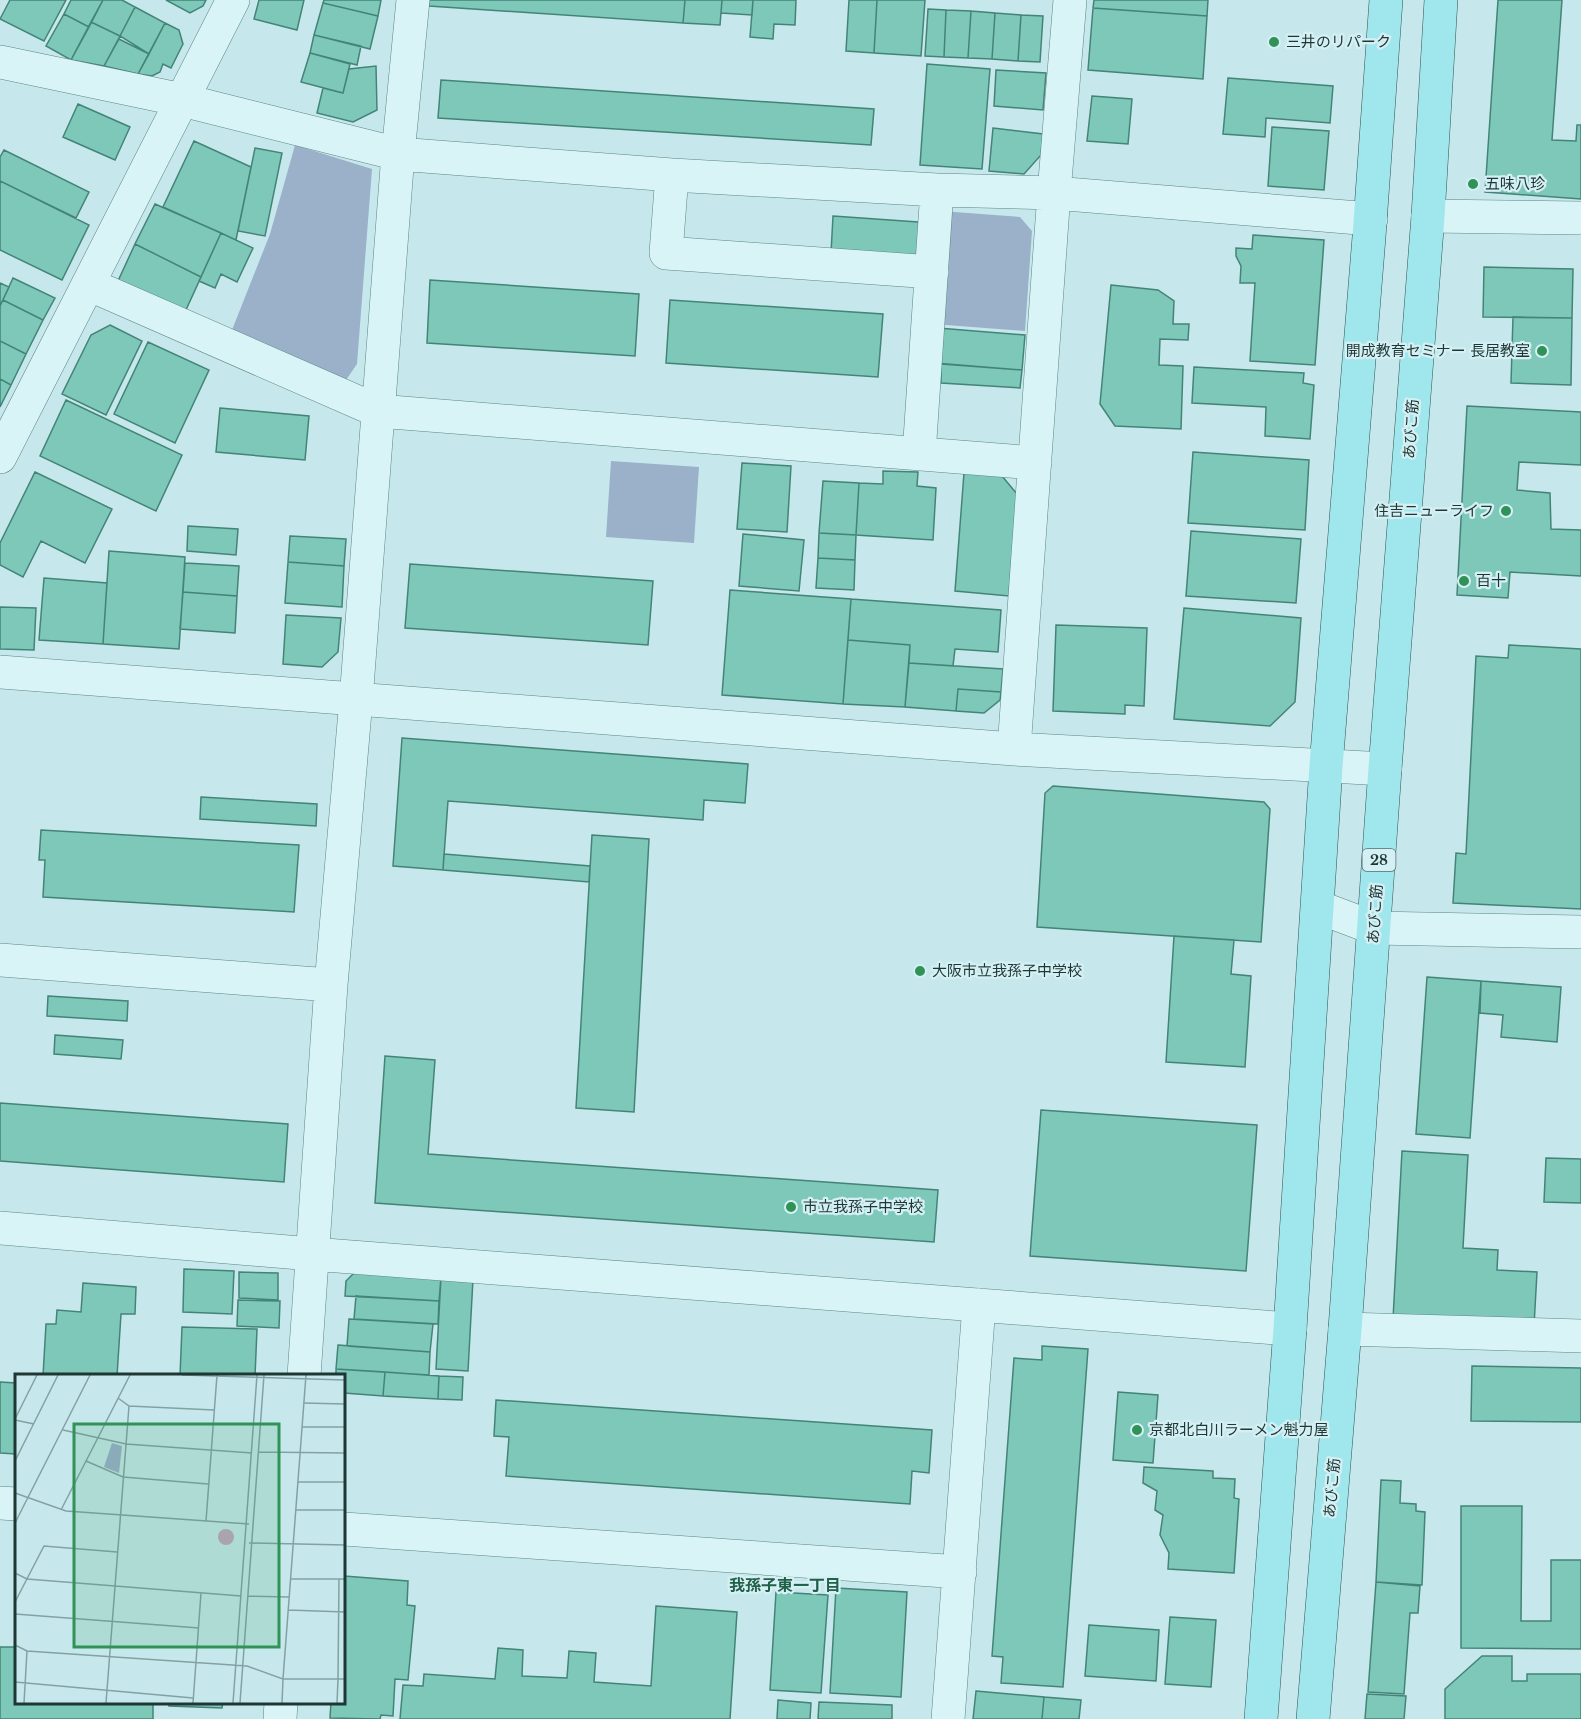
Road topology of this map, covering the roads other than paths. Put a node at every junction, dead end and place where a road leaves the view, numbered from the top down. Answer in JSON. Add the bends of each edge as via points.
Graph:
{"nodes":[{"id":1,"x":233,"y":0,"type":"edge"},
{"id":2,"x":413,"y":0,"type":"edge"},
{"id":3,"x":1070,"y":0,"type":"edge"},
{"id":4,"x":1386,"y":0,"type":"edge"},
{"id":5,"x":1441,"y":0,"type":"edge"},
{"id":6,"x":0,"y":62,"type":"edge"},
{"id":7,"x":182,"y":100,"type":"junction"},
{"id":8,"x":398,"y":154,"type":"junction"},
{"id":9,"x":672,"y":175,"type":"junction"},
{"id":10,"x":937,"y":190,"type":"junction"},
{"id":11,"x":1054,"y":194,"type":"junction"},
{"id":12,"x":1428,"y":216,"type":"junction"},
{"id":13,"x":1581,"y":218,"type":"edge"},
{"id":14,"x":1371,"y":219,"type":"junction"},
{"id":15,"x":932,"y":272,"type":"junction"},
{"id":16,"x":88,"y":284,"type":"junction"},
{"id":17,"x":378,"y":411,"type":"junction"},
{"id":18,"x":920,"y":454,"type":"junction"},
{"id":19,"x":0,"y":457,"type":"edge"},
{"id":20,"x":1035,"y":463,"type":"junction"},
{"id":21,"x":0,"y":672,"type":"edge"},
{"id":22,"x":356,"y":700,"type":"junction"},
{"id":23,"x":1014,"y":749,"type":"junction"},
{"id":24,"x":1326,"y":766,"type":"junction"},
{"id":25,"x":1385,"y":769,"type":"junction"},
{"id":26,"x":1318,"y":907,"type":"junction"},
{"id":27,"x":1374,"y":928,"type":"junction"},
{"id":28,"x":1581,"y":932,"type":"edge"},
{"id":29,"x":0,"y":960,"type":"edge"},
{"id":30,"x":331,"y":985,"type":"junction"},
{"id":31,"x":0,"y":1228,"type":"edge"},
{"id":32,"x":312,"y":1254,"type":"junction"},
{"id":33,"x":979,"y":1305,"type":"junction"},
{"id":34,"x":1290,"y":1329,"type":"junction"},
{"id":35,"x":1345,"y":1329,"type":"junction"},
{"id":36,"x":1581,"y":1336,"type":"edge"},
{"id":37,"x":304,"y":1374,"type":"edge"},
{"id":38,"x":0,"y":1503,"type":"edge"},
{"id":39,"x":15,"y":1504,"type":"edge"},
{"id":40,"x":345,"y":1529,"type":"edge"},
{"id":41,"x":960,"y":1572,"type":"junction"},
{"id":42,"x":281,"y":1704,"type":"edge"},
{"id":43,"x":280,"y":1719,"type":"edge"},
{"id":44,"x":948,"y":1719,"type":"edge"},
{"id":45,"x":1261,"y":1719,"type":"edge"},
{"id":46,"x":1313,"y":1719,"type":"edge"}],
"edges":[{"from":1,"to":7,"type":"street"},
{"from":2,"to":8,"type":"street"},
{"from":3,"to":11,"type":"street"},
{"from":4,"to":14,"type":"main road"},
{"from":5,"to":12,"type":"main road","name":"あびこ筋","number":"28"},
{"from":6,"to":7,"type":"street"},
{"from":7,"to":8,"type":"street"},
{"from":7,"to":16,"type":"street"},
{"from":8,"to":9,"type":"street"},
{"from":8,"to":17,"type":"street"},
{"from":9,"to":10,"type":"street"},
{"from":9,"to":15,"type":"street","via":[[666,253]]},
{"from":10,"to":11,"type":"street"},
{"from":10,"to":15,"type":"street"},
{"from":11,"to":14,"type":"street"},
{"from":11,"to":20,"type":"street"},
{"from":12,"to":13,"type":"street"},
{"from":12,"to":25,"type":"main road","name":"あびこ筋","number":"28"},
{"from":14,"to":24,"type":"main road"},
{"from":15,"to":18,"type":"street"},
{"from":16,"to":17,"type":"street"},
{"from":16,"to":19,"type":"street"},
{"from":17,"to":18,"type":"street"},
{"from":17,"to":22,"type":"street"},
{"from":18,"to":20,"type":"street"},
{"from":20,"to":23,"type":"street"},
{"from":21,"to":22,"type":"street"},
{"from":22,"to":23,"type":"street"},
{"from":22,"to":30,"type":"street"},
{"from":23,"to":24,"type":"street"},
{"from":24,"to":25,"type":"street"},
{"from":24,"to":26,"type":"main road"},
{"from":25,"to":27,"type":"main road","name":"あびこ筋","number":"28"},
{"from":26,"to":27,"type":"street"},
{"from":26,"to":34,"type":"main road"},
{"from":27,"to":28,"type":"street"},
{"from":27,"to":35,"type":"main road","name":"あびこ筋","number":"28"},
{"from":29,"to":30,"type":"street"},
{"from":30,"to":32,"type":"street"},
{"from":31,"to":32,"type":"street"},
{"from":32,"to":33,"type":"street"},
{"from":32,"to":37,"type":"street"},
{"from":33,"to":34,"type":"street"},
{"from":33,"to":41,"type":"street"},
{"from":34,"to":45,"type":"main road"},
{"from":35,"to":36,"type":"street"},
{"from":35,"to":46,"type":"main road","name":"あびこ筋","number":"28"},
{"from":38,"to":39,"type":"street"},
{"from":40,"to":41,"type":"street"},
{"from":41,"to":44,"type":"street"},
{"from":42,"to":43,"type":"street"}]}
